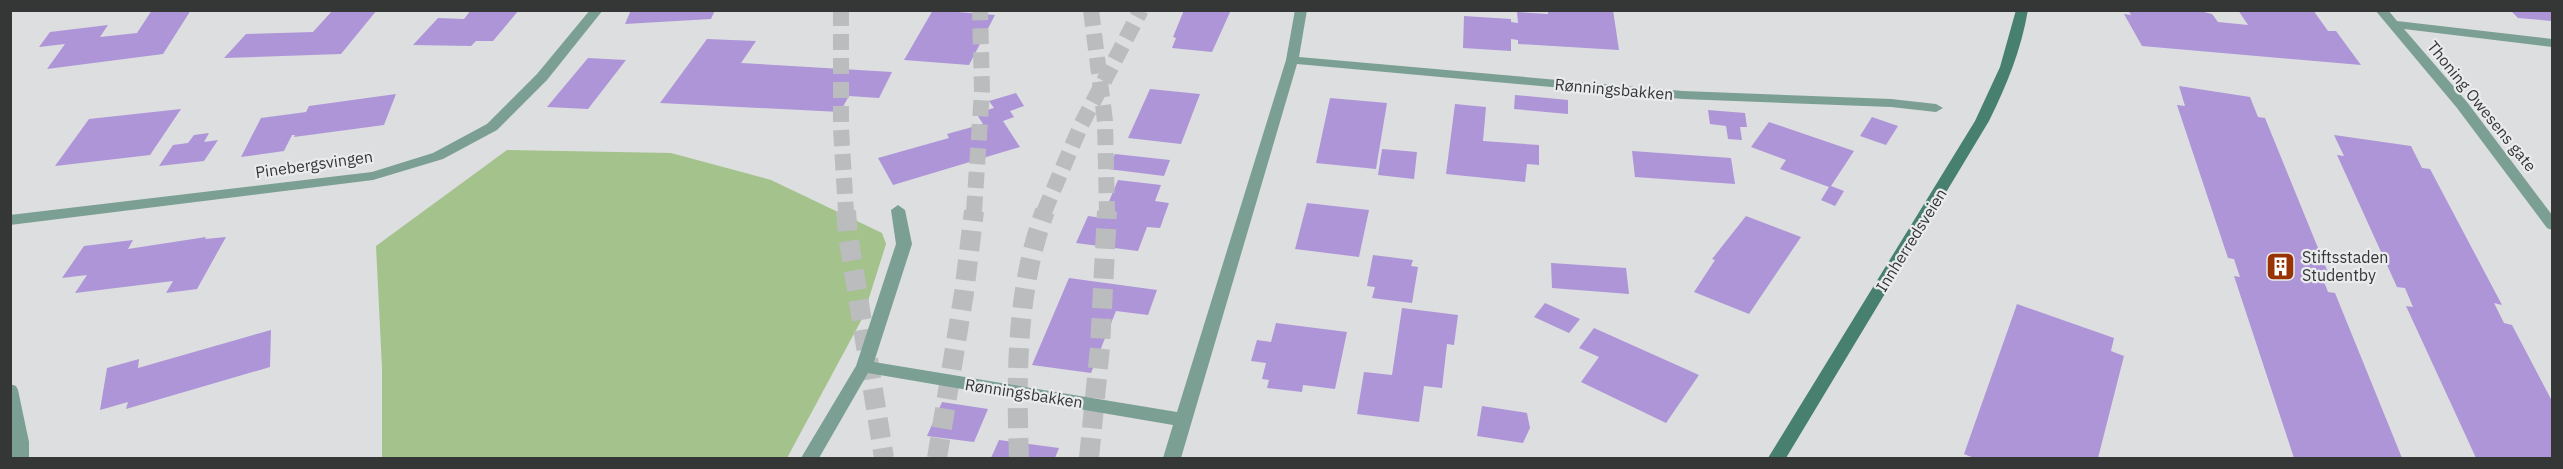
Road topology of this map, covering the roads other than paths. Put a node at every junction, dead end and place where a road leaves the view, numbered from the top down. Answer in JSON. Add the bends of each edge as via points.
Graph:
{"nodes":[{"id":1,"x":597,"y":10,"type":"edge"},
{"id":2,"x":1301,"y":10,"type":"edge"},
{"id":3,"x":2022,"y":10,"type":"edge"},
{"id":4,"x":2381,"y":10,"type":"edge"},
{"id":5,"x":2393,"y":24,"type":"junction"},
{"id":6,"x":2553,"y":43,"type":"edge"},
{"id":7,"x":1292,"y":60,"type":"junction"},
{"id":8,"x":1936,"y":108,"type":"dead end"},
{"id":9,"x":898,"y":210,"type":"dead end"},
{"id":10,"x":10,"y":220,"type":"edge"},
{"id":11,"x":2553,"y":225,"type":"edge"},
{"id":12,"x":864,"y":366,"type":"junction"},
{"id":13,"x":10,"y":390,"type":"edge"},
{"id":14,"x":1184,"y":420,"type":"junction"},
{"id":15,"x":20,"y":459,"type":"edge"},
{"id":16,"x":810,"y":459,"type":"edge"},
{"id":17,"x":1172,"y":459,"type":"edge"},
{"id":18,"x":1777,"y":459,"type":"edge"}],
"edges":[{"from":1,"to":10,"type":"street","name":"Pinebergsvingen","via":[[542,76],[492,127],[438,156],[373,176]]},
{"from":2,"to":7,"type":"street"},
{"from":3,"to":18,"type":"main road","name":"Innherredsveien","via":[[2008,67],[1982,122]]},
{"from":4,"to":5,"type":"street","name":"Thoning Owesens gate"},
{"from":5,"to":6,"type":"street"},
{"from":5,"to":11,"type":"street","name":"Thoning Owesens gate","via":[[2462,105]]},
{"from":7,"to":8,"type":"street","name":"Rønningsbakken","via":[[1683,95]]},
{"from":7,"to":14,"type":"street"},
{"from":9,"to":12,"type":"street","via":[[904,244]]},
{"from":12,"to":14,"type":"street","name":"Rønningsbakken"},
{"from":12,"to":16,"type":"street"},
{"from":13,"to":15,"type":"street"},
{"from":14,"to":17,"type":"street"}]}
